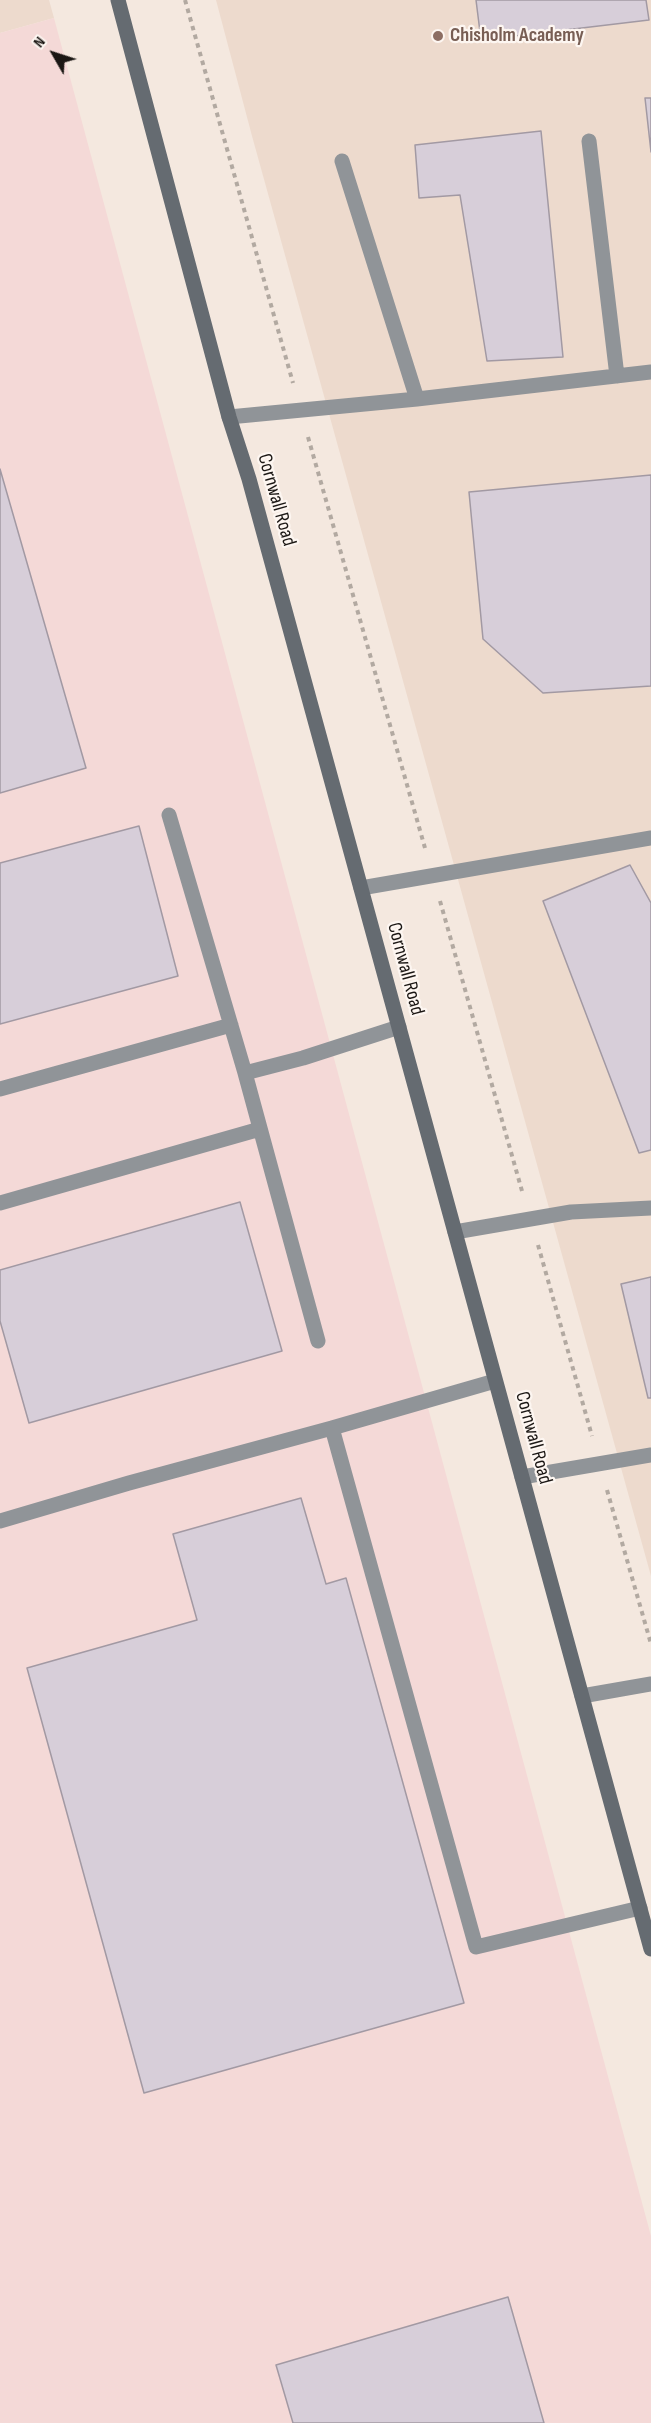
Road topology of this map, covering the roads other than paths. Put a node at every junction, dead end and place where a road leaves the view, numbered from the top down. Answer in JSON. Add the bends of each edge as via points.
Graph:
{"nodes":[{"id":1,"x":118,"y":0,"type":"edge"},
{"id":2,"x":589,"y":141,"type":"dead end"},
{"id":3,"x":342,"y":161,"type":"dead end"},
{"id":4,"x":651,"y":372,"type":"edge"},
{"id":5,"x":617,"y":376,"type":"junction"},
{"id":6,"x":417,"y":399,"type":"junction"},
{"id":7,"x":229,"y":417,"type":"junction"},
{"id":8,"x":169,"y":815,"type":"dead end"},
{"id":9,"x":651,"y":838,"type":"edge"},
{"id":10,"x":361,"y":888,"type":"junction"},
{"id":11,"x":231,"y":1025,"type":"junction"},
{"id":12,"x":399,"y":1027,"type":"junction"},
{"id":13,"x":245,"y":1073,"type":"junction"},
{"id":14,"x":0,"y":1089,"type":"edge"},
{"id":15,"x":260,"y":1130,"type":"junction"},
{"id":16,"x":0,"y":1203,"type":"edge"},
{"id":17,"x":651,"y":1208,"type":"edge"},
{"id":18,"x":455,"y":1232,"type":"junction"},
{"id":19,"x":318,"y":1341,"type":"dead end"},
{"id":20,"x":495,"y":1381,"type":"junction"},
{"id":21,"x":332,"y":1428,"type":"junction"},
{"id":22,"x":651,"y":1455,"type":"edge"},
{"id":23,"x":522,"y":1478,"type":"junction"},
{"id":24,"x":0,"y":1521,"type":"edge"},
{"id":25,"x":651,"y":1684,"type":"edge"},
{"id":26,"x":582,"y":1696,"type":"junction"},
{"id":27,"x":640,"y":1908,"type":"junction"},
{"id":28,"x":651,"y":1949,"type":"edge"}],
"edges":[{"from":1,"to":7,"type":"main road","name":"Cornwall Road"},
{"from":2,"to":5,"type":"lane"},
{"from":3,"to":6,"type":"lane"},
{"from":4,"to":5,"type":"lane"},
{"from":5,"to":6,"type":"lane"},
{"from":6,"to":7,"type":"lane"},
{"from":7,"to":10,"type":"main road","name":"Cornwall Road"},
{"from":8,"to":11,"type":"lane"},
{"from":9,"to":10,"type":"lane"},
{"from":10,"to":12,"type":"main road","name":"Cornwall Road"},
{"from":11,"to":13,"type":"lane"},
{"from":11,"to":14,"type":"lane"},
{"from":12,"to":13,"type":"lane"},
{"from":12,"to":18,"type":"main road","name":"Cornwall Road"},
{"from":13,"to":15,"type":"lane"},
{"from":15,"to":16,"type":"lane"},
{"from":15,"to":19,"type":"lane"},
{"from":17,"to":18,"type":"lane","via":[[571,1212]]},
{"from":18,"to":20,"type":"main road","name":"Cornwall Road"},
{"from":20,"to":21,"type":"lane"},
{"from":20,"to":23,"type":"main road","name":"Cornwall Road"},
{"from":21,"to":24,"type":"lane"},
{"from":21,"to":27,"type":"lane","via":[[476,1947]]},
{"from":22,"to":23,"type":"lane"},
{"from":23,"to":26,"type":"main road","name":"Cornwall Road"},
{"from":25,"to":26,"type":"lane"},
{"from":26,"to":27,"type":"main road","name":"Cornwall Road"},
{"from":27,"to":28,"type":"main road","name":"Cornwall Road"}]}
